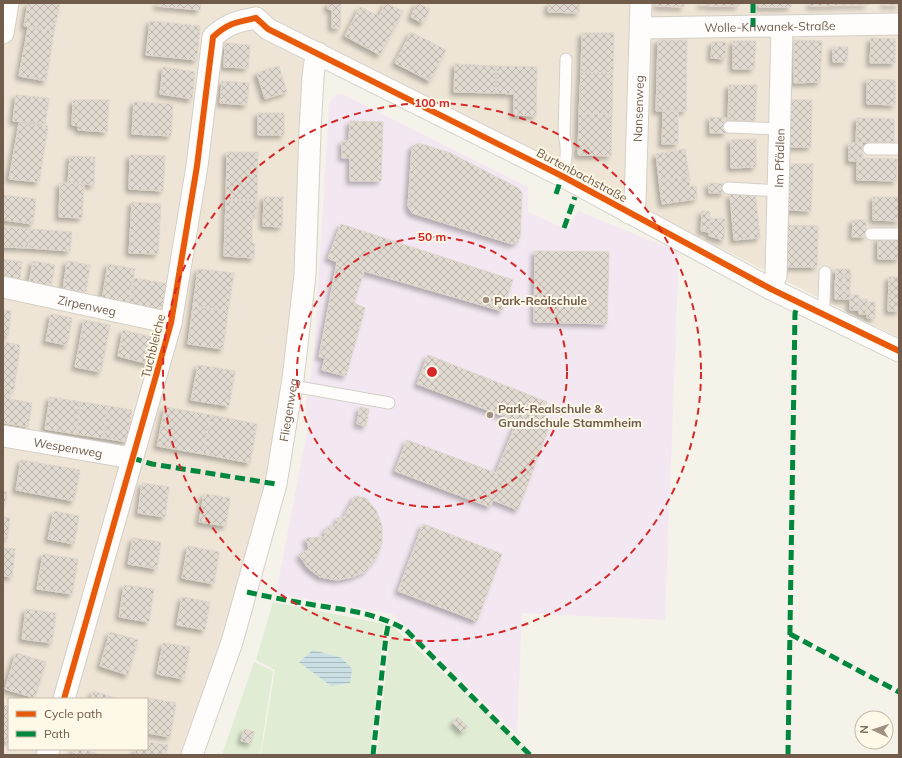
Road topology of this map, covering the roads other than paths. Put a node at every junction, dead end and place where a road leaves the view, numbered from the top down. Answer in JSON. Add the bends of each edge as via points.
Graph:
{"nodes":[{"id":1,"x":8,"y":3,"type":"edge"},
{"id":2,"x":641,"y":3,"type":"edge"},
{"id":3,"x":255,"y":10,"type":"edge"},
{"id":4,"x":899,"y":24,"type":"edge"},
{"id":5,"x":782,"y":27,"type":"junction"},
{"id":6,"x":642,"y":28,"type":"junction"},
{"id":7,"x":3,"y":33,"type":"edge"},
{"id":8,"x":318,"y":53,"type":"junction"},
{"id":9,"x":566,"y":58,"type":"dead end"},
{"id":10,"x":729,"y":127,"type":"dead end"},
{"id":11,"x":780,"y":129,"type":"junction"},
{"id":12,"x":869,"y":149,"type":"dead end"},
{"id":13,"x":899,"y":149,"type":"edge"},
{"id":14,"x":562,"y":176,"type":"junction"},
{"id":15,"x":728,"y":188,"type":"dead end"},
{"id":16,"x":779,"y":191,"type":"junction"},
{"id":17,"x":629,"y":213,"type":"junction"},
{"id":18,"x":871,"y":234,"type":"dead end"},
{"id":19,"x":899,"y":234,"type":"edge"},
{"id":20,"x":825,"y":272,"type":"dead end"},
{"id":21,"x":3,"y":287,"type":"edge"},
{"id":22,"x":771,"y":288,"type":"junction"},
{"id":23,"x":822,"y":314,"type":"junction"},
{"id":24,"x":171,"y":323,"type":"junction"},
{"id":25,"x":899,"y":351,"type":"edge"},
{"id":26,"x":304,"y":388,"type":"dead end"},
{"id":27,"x":389,"y":403,"type":"dead end"},
{"id":28,"x":3,"y":436,"type":"edge"},
{"id":29,"x":132,"y":458,"type":"junction"},
{"id":30,"x":64,"y":698,"type":"edge"},
{"id":31,"x":192,"y":755,"type":"edge"}],
"edges":[{"from":1,"to":7,"type":"street"},
{"from":2,"to":6,"type":"street","name":"Nansenweg"},
{"from":3,"to":8,"type":"street","name":"Burtenbachstraße","via":[[268,29]]},
{"from":3,"to":24,"type":"street","name":"Tuchbleiche","via":[[224,27],[213,37],[197,166]]},
{"from":4,"to":5,"type":"street","name":"Wolle-Kriwanek-Straße"},
{"from":5,"to":6,"type":"street","name":"Wolle-Kriwanek-Straße"},
{"from":5,"to":11,"type":"street","name":"Im Pfädlen"},
{"from":6,"to":17,"type":"street","name":"Nansenweg","via":[[635,202]]},
{"from":8,"to":14,"type":"street","name":"Burtenbachstraße"},
{"from":8,"to":31,"type":"street","name":"Fliegenweg","via":[[313,77],[305,275],[293,379],[276,484],[232,642]]},
{"from":9,"to":14,"type":"lane","via":[[566,144]]},
{"from":10,"to":11,"type":"lane"},
{"from":11,"to":16,"type":"street","name":"Im Pfädlen"},
{"from":12,"to":13,"type":"lane"},
{"from":14,"to":17,"type":"street","name":"Burtenbachstraße"},
{"from":15,"to":16,"type":"lane"},
{"from":16,"to":22,"type":"street","name":"Im Pfädlen","via":[[776,276]]},
{"from":17,"to":22,"type":"street","name":"Burtenbachstraße"},
{"from":18,"to":19,"type":"lane"},
{"from":20,"to":23,"type":"lane"},
{"from":21,"to":24,"type":"street","name":"Zirpenweg"},
{"from":22,"to":23,"type":"street","name":"Burtenbachstraße"},
{"from":23,"to":25,"type":"street","name":"Burtenbachstraße"},
{"from":24,"to":29,"type":"street","name":"Tuchbleiche"},
{"from":26,"to":27,"type":"lane"},
{"from":28,"to":29,"type":"street","name":"Wespenweg"},
{"from":29,"to":30,"type":"street","name":"Tuchbleiche"}]}
